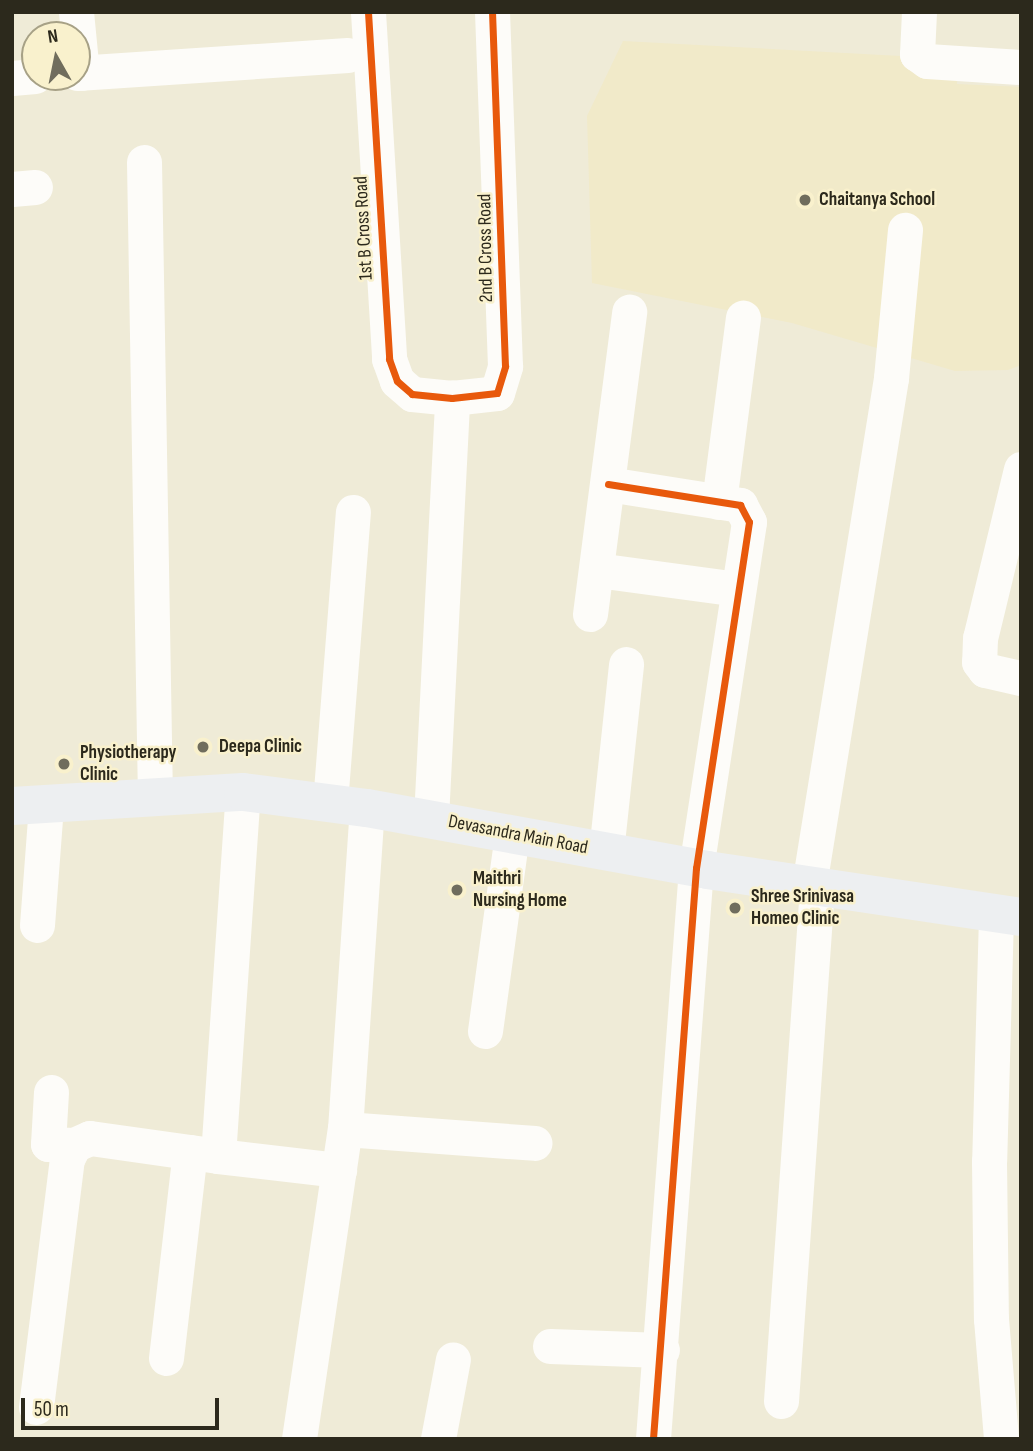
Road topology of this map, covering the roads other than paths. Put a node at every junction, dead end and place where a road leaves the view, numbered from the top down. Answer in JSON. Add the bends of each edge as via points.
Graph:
{"nodes":[{"id":1,"x":368,"y":12,"type":"edge"},
{"id":2,"x":492,"y":12,"type":"edge"},
{"id":3,"x":919,"y":12,"type":"edge"},
{"id":4,"x":347,"y":55,"type":"dead end"},
{"id":5,"x":1021,"y":67,"type":"edge"},
{"id":6,"x":91,"y":72,"type":"edge"},
{"id":7,"x":144,"y":162,"type":"dead end"},
{"id":8,"x":905,"y":230,"type":"dead end"},
{"id":9,"x":629,"y":312,"type":"dead end"},
{"id":10,"x":743,"y":318,"type":"dead end"},
{"id":11,"x":452,"y":398,"type":"junction"},
{"id":12,"x":1021,"y":469,"type":"edge"},
{"id":13,"x":608,"y":484,"type":"junction"},
{"id":14,"x":719,"y":502,"type":"junction"},
{"id":15,"x":353,"y":512,"type":"dead end"},
{"id":16,"x":597,"y":570,"type":"junction"},
{"id":17,"x":738,"y":589,"type":"junction"},
{"id":18,"x":590,"y":614,"type":"dead end"},
{"id":19,"x":626,"y":664,"type":"dead end"},
{"id":20,"x":1021,"y":678,"type":"edge"},
{"id":21,"x":243,"y":792,"type":"junction"},
{"id":22,"x":155,"y":797,"type":"junction"},
{"id":23,"x":29,"y":805,"type":"edge"},
{"id":24,"x":349,"y":806,"type":"junction"},
{"id":25,"x":431,"y":818,"type":"junction"},
{"id":26,"x":512,"y":834,"type":"junction"},
{"id":27,"x":606,"y":852,"type":"junction"},
{"id":28,"x":696,"y":868,"type":"junction"},
{"id":29,"x":813,"y":886,"type":"junction"},
{"id":30,"x":1009,"y":916,"type":"edge"},
{"id":31,"x":37,"y":925,"type":"dead end"},
{"id":32,"x":485,"y":1031,"type":"dead end"},
{"id":33,"x":51,"y":1092,"type":"dead end"},
{"id":34,"x":345,"y":1129,"type":"junction"},
{"id":35,"x":534,"y":1143,"type":"dead end"},
{"id":36,"x":74,"y":1145,"type":"junction"},
{"id":37,"x":204,"y":1154,"type":"junction"},
{"id":38,"x":339,"y":1170,"type":"junction"},
{"id":39,"x":550,"y":1346,"type":"dead end"},
{"id":40,"x":662,"y":1350,"type":"junction"},
{"id":41,"x":166,"y":1358,"type":"dead end"},
{"id":42,"x":453,"y":1359,"type":"dead end"},
{"id":43,"x":781,"y":1401,"type":"dead end"},
{"id":44,"x":36,"y":1408,"type":"dead end"},
{"id":45,"x":299,"y":1439,"type":"edge"},
{"id":46,"x":438,"y":1439,"type":"edge"},
{"id":47,"x":653,"y":1439,"type":"edge"},
{"id":48,"x":1001,"y":1439,"type":"edge"}],
"edges":[{"from":1,"to":11,"type":"street","name":"1st B Cross Road","via":[[389,359],[397,381],[412,394]]},
{"from":2,"to":11,"type":"street","name":"2nd B Cross Road","via":[[505,366],[497,393]]},
{"from":3,"to":5,"type":"street","via":[[917,54],[927,61]]},
{"from":4,"to":6,"type":"street"},
{"from":7,"to":22,"type":"street"},
{"from":8,"to":29,"type":"street"},
{"from":9,"to":13,"type":"street"},
{"from":10,"to":14,"type":"street"},
{"from":11,"to":25,"type":"street"},
{"from":12,"to":20,"type":"street","via":[[980,638],[979,662],[985,670]]},
{"from":13,"to":14,"type":"street"},
{"from":13,"to":16,"type":"street"},
{"from":14,"to":17,"type":"street","via":[[740,505],[747,512]]},
{"from":15,"to":24,"type":"street"},
{"from":16,"to":17,"type":"street"},
{"from":16,"to":18,"type":"street"},
{"from":17,"to":28,"type":"street"},
{"from":19,"to":27,"type":"street"},
{"from":21,"to":22,"type":"main road","name":"Devasandra Main Road"},
{"from":21,"to":24,"type":"main road","name":"Devasandra Main Road"},
{"from":21,"to":37,"type":"street"},
{"from":22,"to":23,"type":"main road","name":"Devasandra Main Road"},
{"from":23,"to":31,"type":"street"},
{"from":24,"to":25,"type":"main road","name":"Devasandra Main Road"},
{"from":24,"to":34,"type":"street"},
{"from":25,"to":26,"type":"main road","name":"Devasandra Main Road"},
{"from":26,"to":27,"type":"main road","name":"Devasandra Main Road"},
{"from":26,"to":32,"type":"street"},
{"from":27,"to":28,"type":"main road","name":"Devasandra Main Road"},
{"from":28,"to":29,"type":"main road","name":"Devasandra Main Road"},
{"from":28,"to":40,"type":"street"},
{"from":29,"to":30,"type":"main road","name":"Devasandra Main Road"},
{"from":29,"to":43,"type":"street"},
{"from":30,"to":48,"type":"street","via":[[989,1188],[991,1319]]},
{"from":33,"to":36,"type":"street","via":[[48,1144]]},
{"from":34,"to":35,"type":"street"},
{"from":34,"to":38,"type":"street"},
{"from":36,"to":37,"type":"street","via":[[90,1138]]},
{"from":36,"to":44,"type":"street","via":[[67,1159]]},
{"from":37,"to":38,"type":"street"},
{"from":37,"to":41,"type":"street"},
{"from":38,"to":45,"type":"street"},
{"from":39,"to":40,"type":"street"},
{"from":40,"to":47,"type":"street"},
{"from":42,"to":46,"type":"street"}]}
